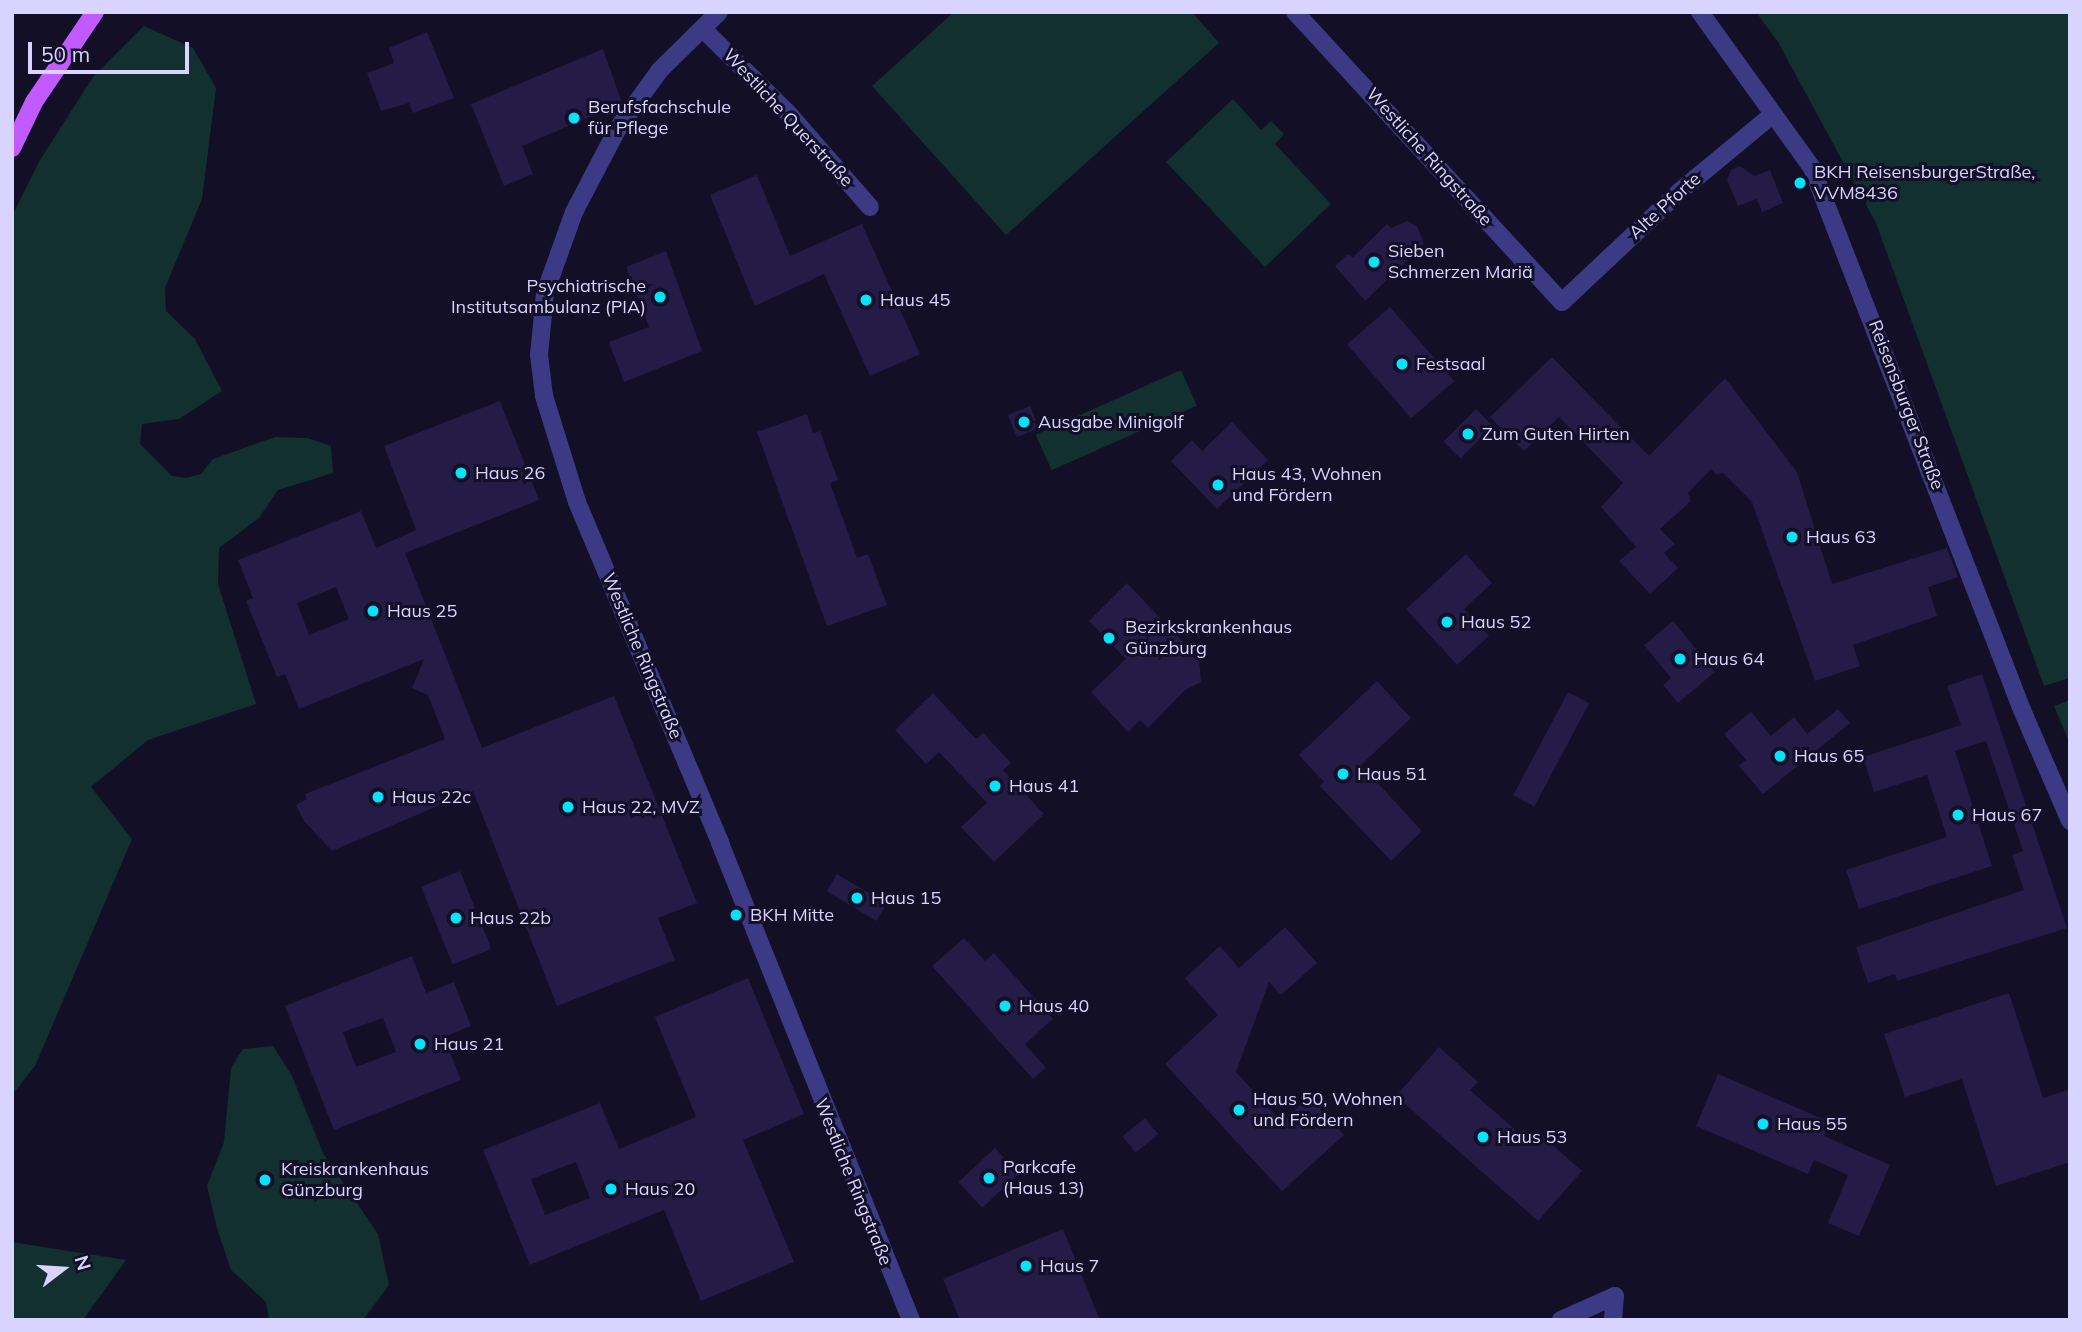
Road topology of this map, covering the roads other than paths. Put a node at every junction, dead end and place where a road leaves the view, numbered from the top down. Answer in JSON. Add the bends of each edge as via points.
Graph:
{"nodes":[{"id":1,"x":95,"y":12,"type":"edge"},
{"id":2,"x":719,"y":12,"type":"edge"},
{"id":3,"x":1295,"y":12,"type":"edge"},
{"id":4,"x":1700,"y":12,"type":"edge"},
{"id":5,"x":704,"y":30,"type":"junction"},
{"id":6,"x":1772,"y":115,"type":"junction"},
{"id":7,"x":12,"y":148,"type":"edge"},
{"id":8,"x":870,"y":207,"type":"dead end"},
{"id":9,"x":1562,"y":302,"type":"joint"},
{"id":10,"x":2070,"y":821,"type":"edge"},
{"id":11,"x":911,"y":1320,"type":"edge"},
{"id":12,"x":1561,"y":1320,"type":"edge"},
{"id":13,"x":1613,"y":1320,"type":"edge"}],
"edges":[{"from":1,"to":7,"type":"main road","via":[[34,102]]},
{"from":2,"to":5,"type":"street","name":"Westliche Ringstraße"},
{"from":3,"to":9,"type":"street","name":"Westliche Ringstraße"},
{"from":4,"to":6,"type":"street","name":"Reisensburger Straße"},
{"from":5,"to":8,"type":"street","name":"Westliche Querstraße","via":[[787,112]]},
{"from":5,"to":11,"type":"street","name":"Westliche Ringstraße","via":[[660,70],[618,128],[574,212],[545,293],[539,355],[544,396],[578,502]]},
{"from":6,"to":9,"type":"street","name":"Alte Pforte","via":[[1679,192]]},
{"from":6,"to":10,"type":"street","name":"Reisensburger Straße","via":[[1812,168],[2022,710]]},
{"from":12,"to":13,"type":"street","via":[[1615,1296]]}]}
